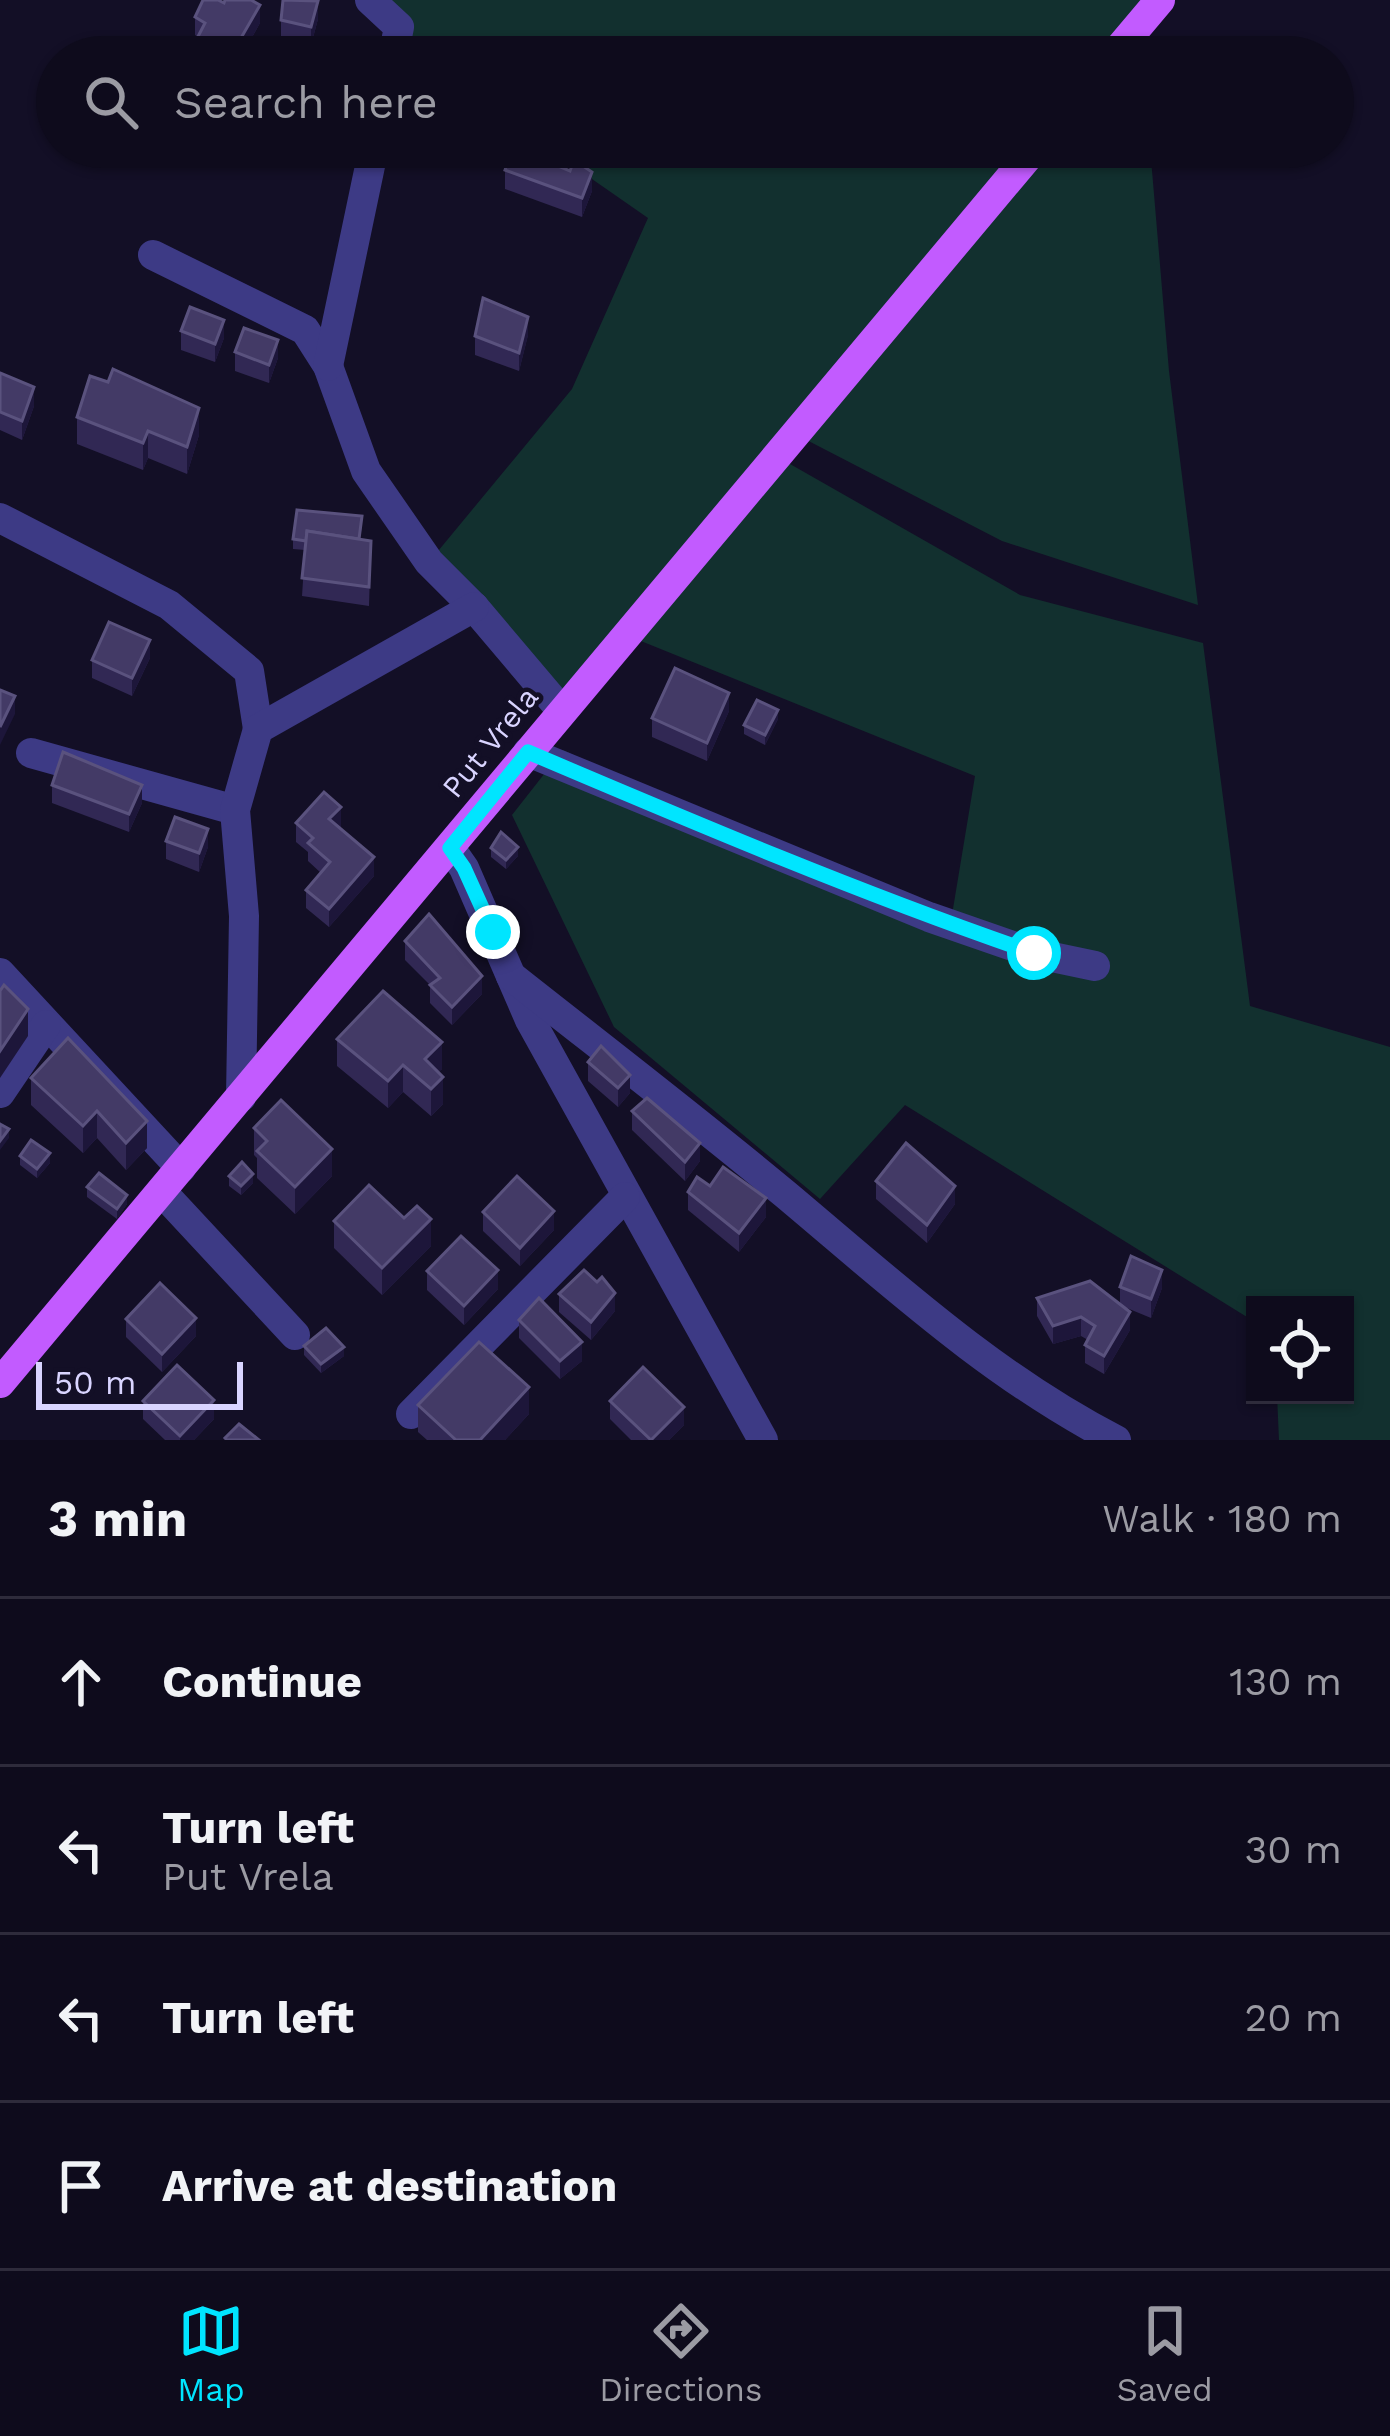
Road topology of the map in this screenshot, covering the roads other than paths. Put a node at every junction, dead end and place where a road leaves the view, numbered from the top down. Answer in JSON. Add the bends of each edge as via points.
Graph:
{"nodes":[{"id":1,"x":370,"y":0,"type":"edge"},
{"id":2,"x":1160,"y":0,"type":"edge"},
{"id":3,"x":392,"y":36,"type":"edge"},
{"id":4,"x":1130,"y":36,"type":"edge"},
{"id":5,"x":370,"y":168,"type":"edge"},
{"id":6,"x":1018,"y":168,"type":"edge"},
{"id":7,"x":153,"y":255,"type":"dead end"},
{"id":8,"x":328,"y":366,"type":"junction"},
{"id":9,"x":0,"y":518,"type":"edge"},
{"id":10,"x":474,"y":608,"type":"junction"},
{"id":11,"x":562,"y":711,"type":"junction"},
{"id":12,"x":258,"y":729,"type":"junction"},
{"id":13,"x":528,"y":752,"type":"junction"},
{"id":14,"x":31,"y":753,"type":"dead end"},
{"id":15,"x":235,"y":810,"type":"junction"},
{"id":16,"x":450,"y":848,"type":"junction"},
{"id":17,"x":1095,"y":965,"type":"dead end"},
{"id":18,"x":0,"y":973,"type":"edge"},
{"id":19,"x":512,"y":976,"type":"junction"},
{"id":20,"x":46,"y":1025,"type":"junction"},
{"id":21,"x":0,"y":1093,"type":"edge"},
{"id":22,"x":241,"y":1097,"type":"junction"},
{"id":23,"x":171,"y":1180,"type":"junction"},
{"id":24,"x":625,"y":1197,"type":"junction"},
{"id":25,"x":295,"y":1335,"type":"dead end"},
{"id":26,"x":0,"y":1383,"type":"edge"},
{"id":27,"x":411,"y":1414,"type":"dead end"},
{"id":28,"x":763,"y":1440,"type":"edge"},
{"id":29,"x":1116,"y":1440,"type":"edge"}],
"edges":[{"from":1,"to":3,"type":"street"},
{"from":2,"to":4,"type":"main road"},
{"from":5,"to":8,"type":"street"},
{"from":6,"to":11,"type":"main road","name":"Put Vrela"},
{"from":7,"to":8,"type":"street","via":[[305,330]]},
{"from":8,"to":10,"type":"street","via":[[365,471],[429,562]]},
{"from":9,"to":12,"type":"street","via":[[170,605],[249,671]]},
{"from":10,"to":11,"type":"street"},
{"from":10,"to":12,"type":"street"},
{"from":11,"to":13,"type":"main road","name":"Put Vrela"},
{"from":12,"to":15,"type":"street"},
{"from":13,"to":16,"type":"main road","name":"Put Vrela"},
{"from":13,"to":17,"type":"street","via":[[929,917]]},
{"from":14,"to":15,"type":"street"},
{"from":15,"to":22,"type":"street","via":[[244,916]]},
{"from":16,"to":19,"type":"street"},
{"from":16,"to":22,"type":"main road","name":"Put Vrela"},
{"from":18,"to":20,"type":"street"},
{"from":19,"to":24,"type":"street"},
{"from":19,"to":29,"type":"street","via":[[945,1328]]},
{"from":20,"to":21,"type":"street"},
{"from":20,"to":23,"type":"street"},
{"from":22,"to":23,"type":"main road","name":"Put Vrela"},
{"from":23,"to":25,"type":"street"},
{"from":23,"to":26,"type":"main road","name":"Put Vrela"},
{"from":24,"to":27,"type":"street"},
{"from":24,"to":28,"type":"street"}]}
